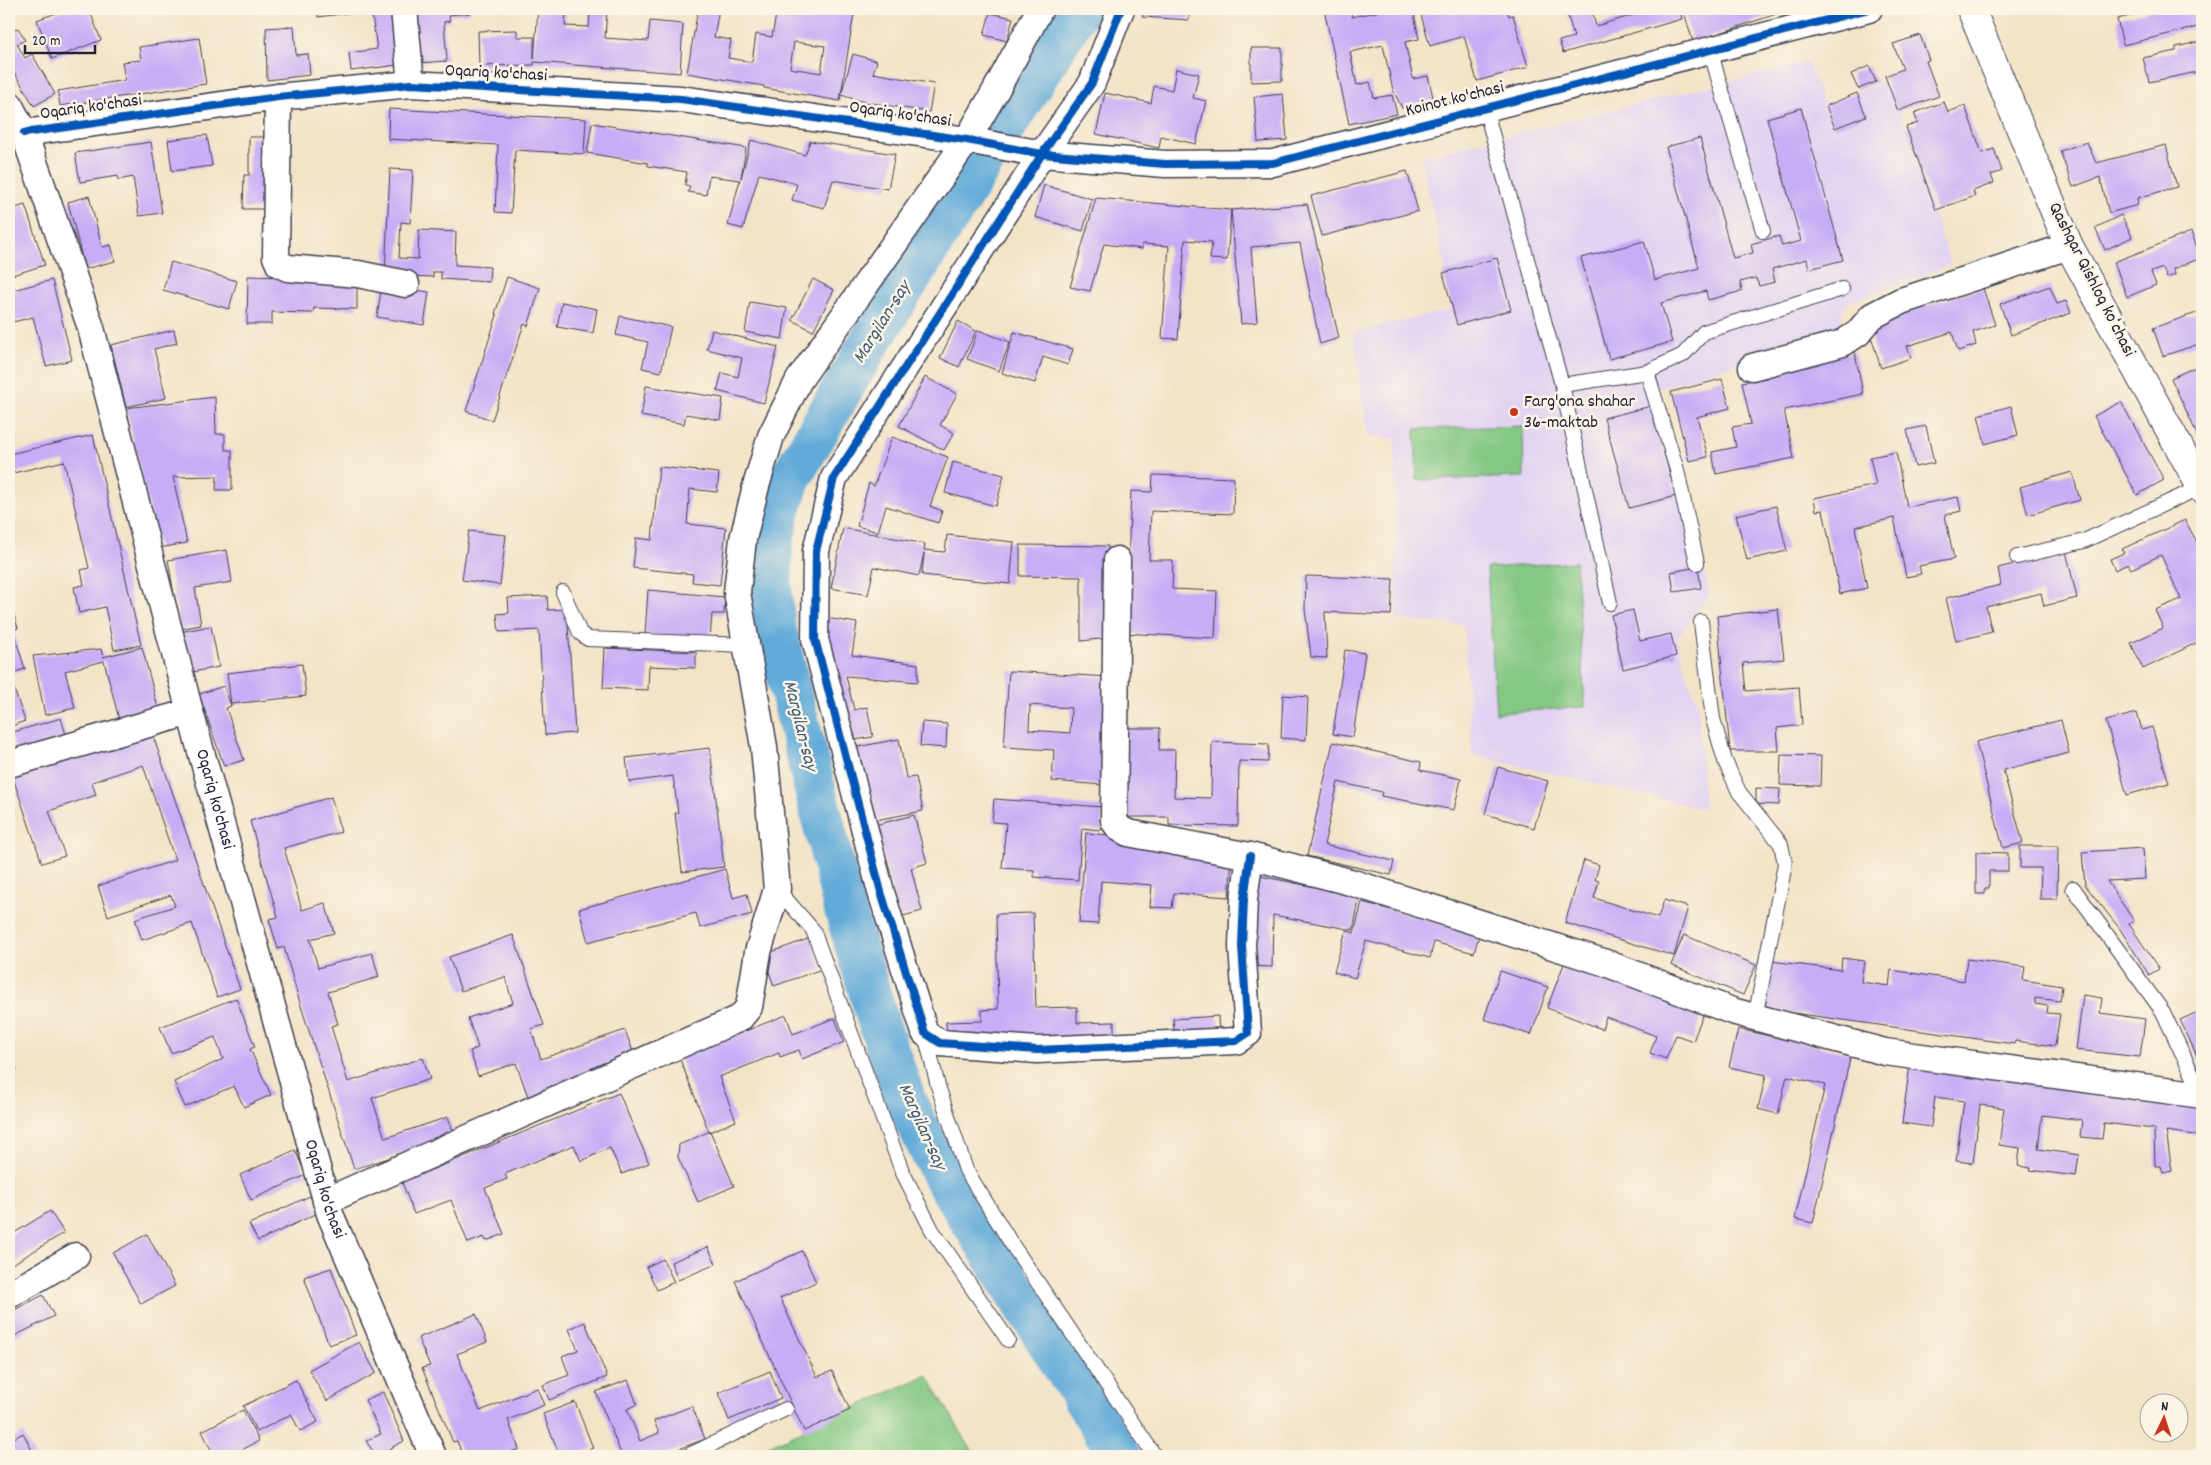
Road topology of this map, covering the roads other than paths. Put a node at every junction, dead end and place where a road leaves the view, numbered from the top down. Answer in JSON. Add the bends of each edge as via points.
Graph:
{"nodes":[{"id":1,"x":404,"y":9,"type":"edge"},
{"id":2,"x":1040,"y":9,"type":"edge"},
{"id":3,"x":1121,"y":9,"type":"edge"},
{"id":4,"x":1869,"y":9,"type":"edge"},
{"id":5,"x":1971,"y":9,"type":"edge"},
{"id":6,"x":1710,"y":50,"type":"junction"},
{"id":7,"x":411,"y":84,"type":"junction"},
{"id":8,"x":278,"y":97,"type":"junction"},
{"id":9,"x":9,"y":104,"type":"edge"},
{"id":10,"x":1485,"y":108,"type":"junction"},
{"id":11,"x":24,"y":133,"type":"junction"},
{"id":12,"x":967,"y":140,"type":"junction"},
{"id":13,"x":1042,"y":154,"type":"junction"},
{"id":14,"x":1763,"y":231,"type":"dead end"},
{"id":15,"x":2069,"y":246,"type":"junction"},
{"id":16,"x":406,"y":284,"type":"dead end"},
{"id":17,"x":1842,"y":289,"type":"dead end"},
{"id":18,"x":1752,"y":367,"type":"dead end"},
{"id":19,"x":1647,"y":372,"type":"junction"},
{"id":20,"x":1562,"y":385,"type":"junction"},
{"id":21,"x":2202,"y":488,"type":"edge"},
{"id":22,"x":2017,"y":557,"type":"dead end"},
{"id":23,"x":1117,"y":560,"type":"dead end"},
{"id":24,"x":1697,"y":564,"type":"dead end"},
{"id":25,"x":563,"y":592,"type":"dead end"},
{"id":26,"x":1610,"y":603,"type":"dead end"},
{"id":27,"x":1701,"y":622,"type":"dead end"},
{"id":28,"x":746,"y":645,"type":"junction"},
{"id":29,"x":190,"y":712,"type":"junction"},
{"id":30,"x":9,"y":764,"type":"edge"},
{"id":31,"x":1250,"y":856,"type":"junction"},
{"id":32,"x":2073,"y":888,"type":"dead end"},
{"id":33,"x":777,"y":890,"type":"junction"},
{"id":34,"x":1755,"y":1018,"type":"junction"},
{"id":35,"x":925,"y":1033,"type":"junction"},
{"id":36,"x":2202,"y":1095,"type":"edge"},
{"id":37,"x":326,"y":1201,"type":"junction"},
{"id":38,"x":76,"y":1256,"type":"dead end"},
{"id":39,"x":9,"y":1295,"type":"edge"},
{"id":40,"x":1008,"y":1340,"type":"dead end"},
{"id":41,"x":786,"y":1409,"type":"dead end"},
{"id":42,"x":433,"y":1456,"type":"edge"},
{"id":43,"x":687,"y":1456,"type":"edge"},
{"id":44,"x":1155,"y":1456,"type":"edge"}],
"edges":[{"from":1,"to":7,"type":"street"},
{"from":2,"to":12,"type":"street"},
{"from":3,"to":13,"type":"street","via":[[1092,83]]},
{"from":4,"to":6,"type":"street","name":"Koinot ko'chasi"},
{"from":5,"to":15,"type":"main road","name":"Qashqar Qishloq koʻchasi"},
{"from":6,"to":10,"type":"street","name":"Koinot ko'chasi"},
{"from":6,"to":14,"type":"lane"},
{"from":7,"to":8,"type":"street","name":"Oqariq ko'chasi"},
{"from":7,"to":12,"type":"street","name":"Oqariq ko'chasi","via":[[681,99]]},
{"from":8,"to":11,"type":"street","name":"Oqariq ko'chasi"},
{"from":8,"to":16,"type":"street","via":[[276,257],[279,264],[288,268],[358,274]]},
{"from":9,"to":11,"type":"street","name":"Oqariq ko'chasi"},
{"from":10,"to":13,"type":"street","name":"Koinot ko'chasi","via":[[1273,163],[1165,164]]},
{"from":10,"to":20,"type":"lane"},
{"from":11,"to":29,"type":"street","name":"Oqariq ko'chasi","via":[[91,328]]},
{"from":12,"to":13,"type":"street","name":"Oqariq ko'chasi"},
{"from":12,"to":28,"type":"street","via":[[798,380],[771,436],[743,538],[736,592]]},
{"from":13,"to":35,"type":"street","via":[[834,478],[816,551],[815,639],[878,883]]},
{"from":15,"to":18,"type":"street","via":[[1901,301],[1872,316],[1858,333],[1843,343]]},
{"from":15,"to":21,"type":"main road","name":"Qashqar Qishloq koʻchasi"},
{"from":17,"to":19,"type":"lane","via":[[1704,332],[1683,355]]},
{"from":19,"to":20,"type":"lane"},
{"from":19,"to":24,"type":"lane","via":[[1676,470]]},
{"from":20,"to":26,"type":"lane"},
{"from":21,"to":22,"type":"lane","via":[[2084,541]]},
{"from":23,"to":31,"type":"street","via":[[1114,821],[1128,833]]},
{"from":25,"to":28,"type":"lane","via":[[580,632],[588,639]]},
{"from":27,"to":34,"type":"lane","via":[[1713,719],[1725,761],[1739,792],[1782,844],[1785,864]]},
{"from":28,"to":33,"type":"street","via":[[764,747]]},
{"from":29,"to":30,"type":"street"},
{"from":29,"to":37,"type":"street","name":"Oqariq ko'chasi"},
{"from":31,"to":34,"type":"street","via":[[1350,882],[1603,962]]},
{"from":31,"to":35,"type":"street","via":[[1242,946],[1248,1033],[1236,1041],[1037,1050],[940,1043]]},
{"from":32,"to":36,"type":"lane","via":[[2163,1012]]},
{"from":33,"to":37,"type":"street","via":[[758,952],[749,1007],[740,1018]]},
{"from":33,"to":40,"type":"lane","via":[[813,930],[902,1171],[932,1230]]},
{"from":34,"to":36,"type":"street","via":[[1885,1052]]},
{"from":35,"to":44,"type":"lane","via":[[938,1086],[966,1170],[1011,1243]]},
{"from":37,"to":42,"type":"street","name":"Oqariq ko'chasi"},
{"from":38,"to":39,"type":"street"},
{"from":41,"to":43,"type":"lane"}]}
